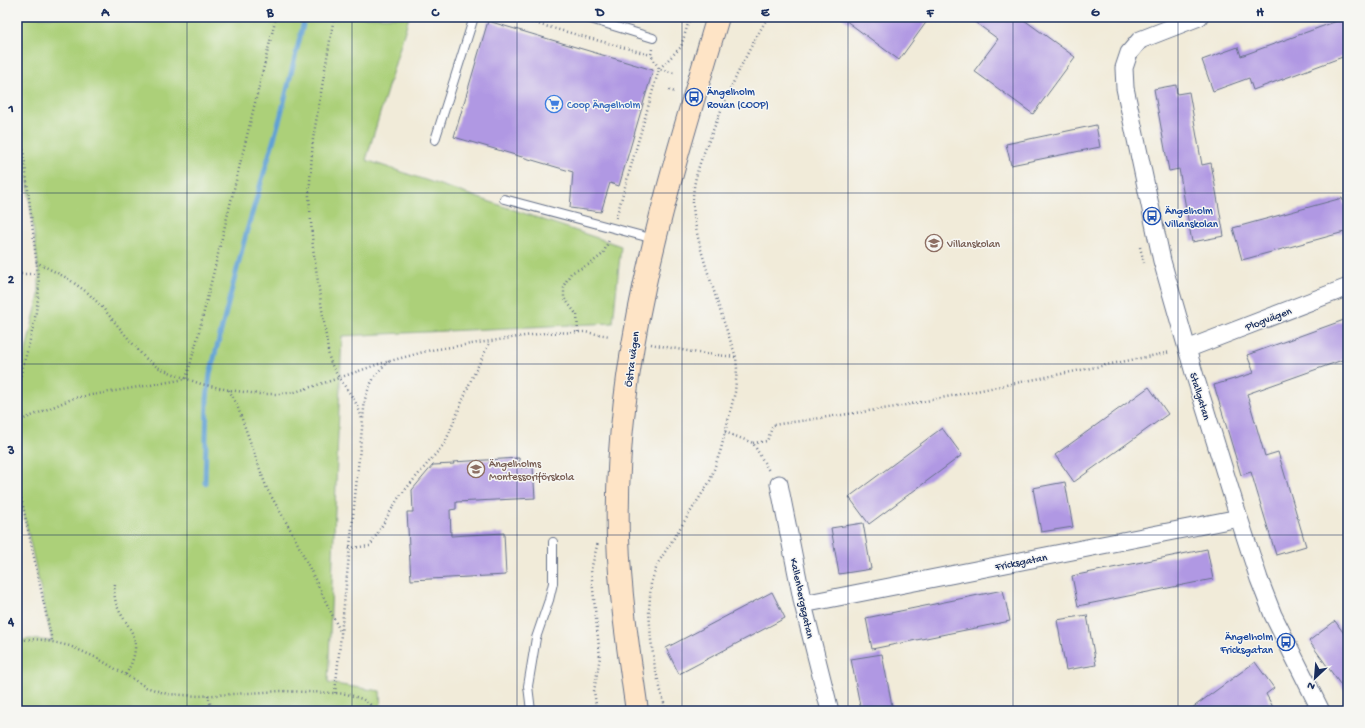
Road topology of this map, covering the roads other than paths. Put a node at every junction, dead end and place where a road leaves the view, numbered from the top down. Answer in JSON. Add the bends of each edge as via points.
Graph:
{"nodes":[{"id":1,"x":474,"y":17,"type":"edge"},
{"id":2,"x":584,"y":17,"type":"edge"},
{"id":3,"x":718,"y":17,"type":"edge"},
{"id":4,"x":1199,"y":17,"type":"edge"},
{"id":5,"x":653,"y":38,"type":"road end"},
{"id":6,"x":435,"y":140,"type":"dead end"},
{"id":7,"x":504,"y":199,"type":"dead end"},
{"id":8,"x":654,"y":239,"type":"junction"},
{"id":9,"x":1348,"y":287,"type":"edge"},
{"id":10,"x":1187,"y":349,"type":"junction"},
{"id":11,"x":779,"y":484,"type":"road end"},
{"id":12,"x":1239,"y":518,"type":"junction"},
{"id":13,"x":553,"y":542,"type":"dead end"},
{"id":14,"x":804,"y":604,"type":"junction"},
{"id":15,"x":531,"y":711,"type":"edge"},
{"id":16,"x":637,"y":711,"type":"edge"},
{"id":17,"x":830,"y":711,"type":"edge"},
{"id":18,"x":1321,"y":711,"type":"edge"}],
"edges":[{"from":1,"to":6,"type":"lane"},
{"from":2,"to":5,"type":"lane"},
{"from":3,"to":8,"type":"main road","name":"Östra vägen"},
{"from":4,"to":10,"type":"street","name":"Stallgatan","via":[[1140,40],[1129,53],[1124,68],[1125,88],[1162,260]]},
{"from":7,"to":8,"type":"lane"},
{"from":8,"to":16,"type":"main road","name":"Östra vägen","via":[[632,348],[624,406],[620,473],[618,538]]},
{"from":9,"to":10,"type":"street","name":"Plogvägen"},
{"from":10,"to":12,"type":"street","name":"Stallgatan"},
{"from":11,"to":14,"type":"street","name":"Kallenbergsgatan"},
{"from":12,"to":14,"type":"street","name":"Fricksgatan"},
{"from":12,"to":18,"type":"street","name":"Stallgatan","via":[[1273,616]]},
{"from":13,"to":15,"type":"lane","via":[[553,583],[536,638],[528,686]]},
{"from":14,"to":17,"type":"street","name":"Kallenbergsgatan"}]}
